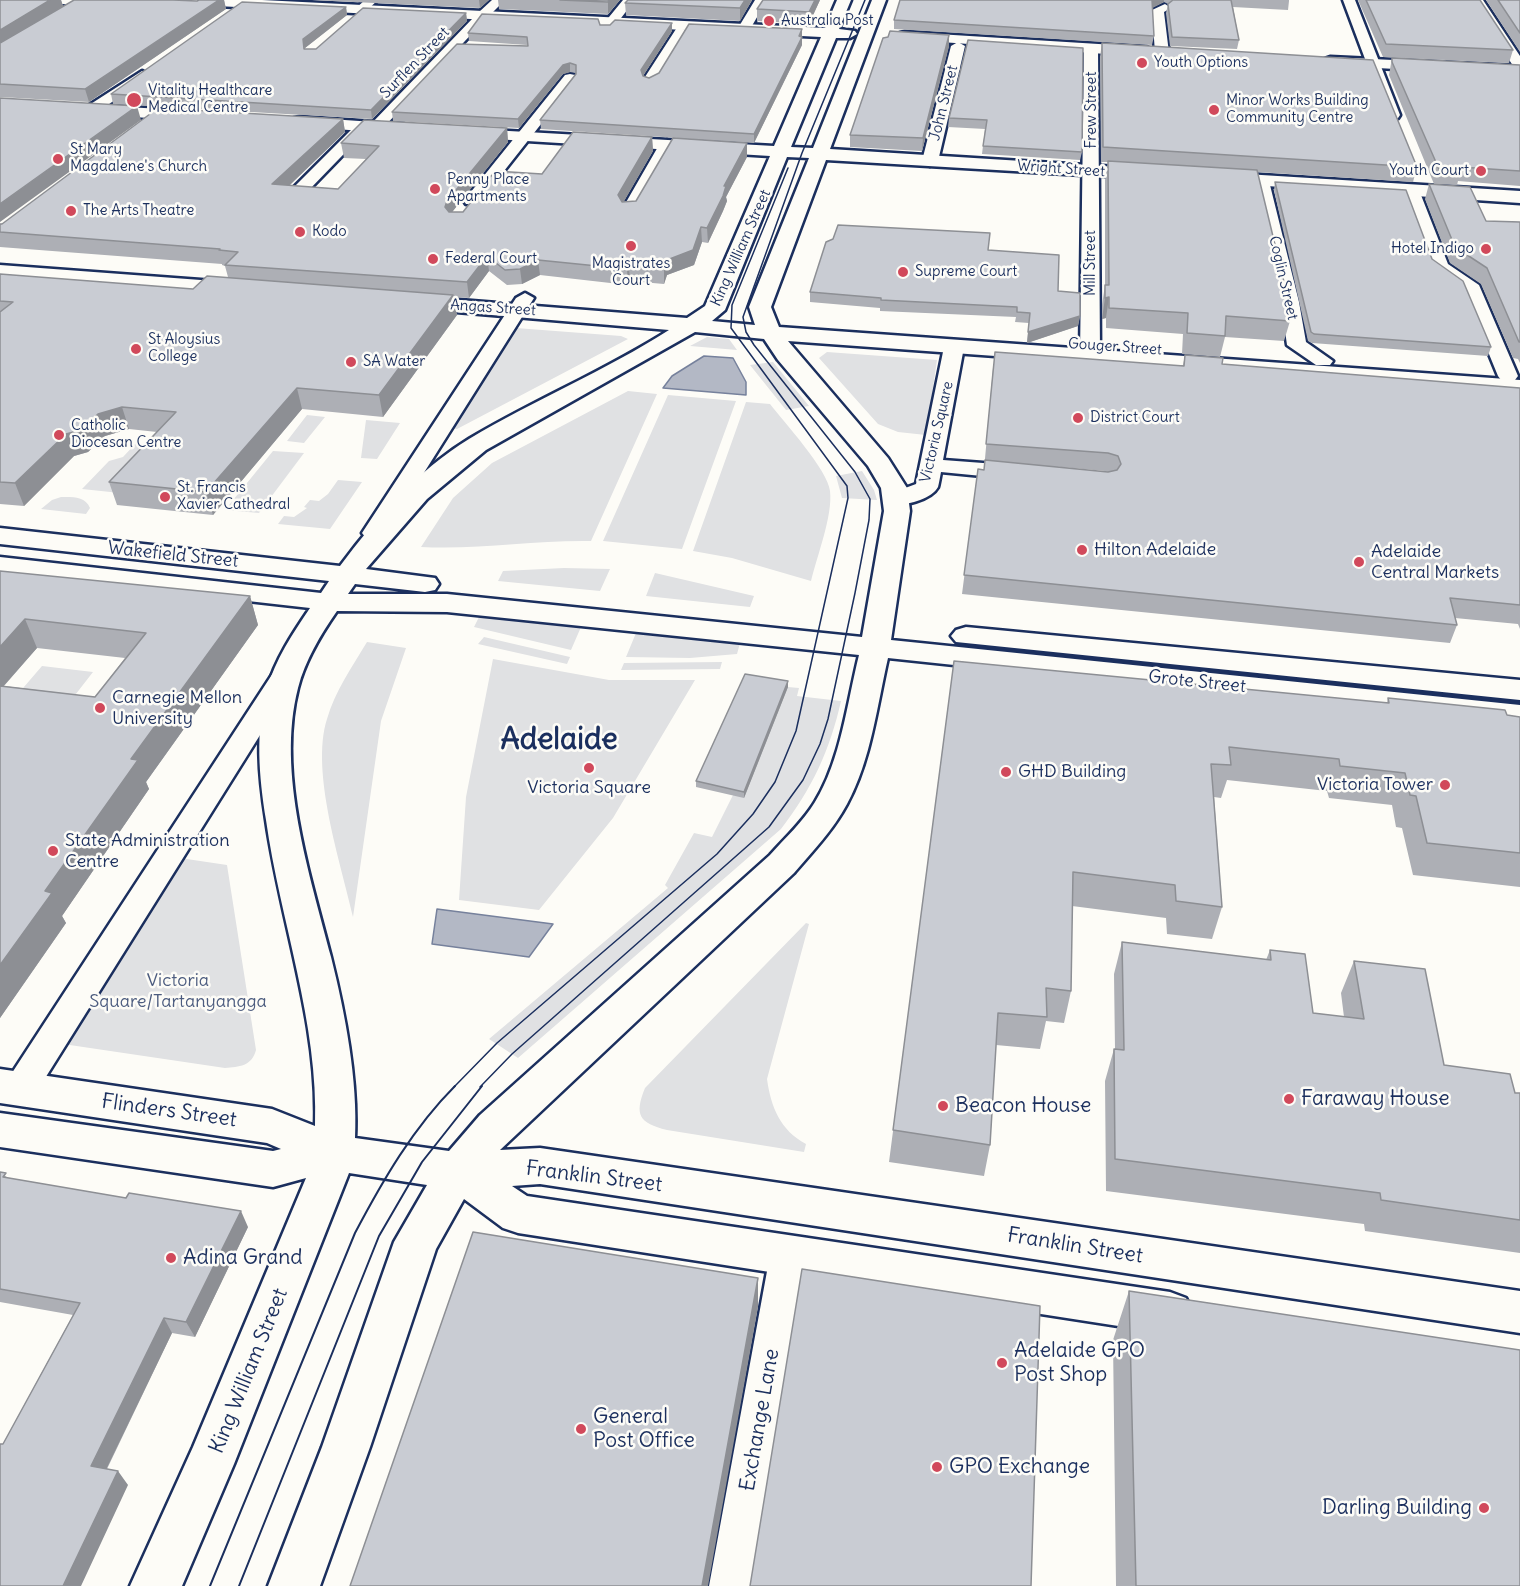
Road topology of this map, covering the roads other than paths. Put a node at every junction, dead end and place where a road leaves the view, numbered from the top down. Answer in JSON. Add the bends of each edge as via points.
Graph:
{"nodes":[{"id":1,"x":499,"y":0,"type":"edge"},
{"id":2,"x":629,"y":0,"type":"edge"},
{"id":3,"x":761,"y":0,"type":"edge"},
{"id":4,"x":844,"y":0,"type":"edge"},
{"id":5,"x":879,"y":0,"type":"edge"},
{"id":6,"x":1349,"y":0,"type":"edge"},
{"id":7,"x":1477,"y":0,"type":"edge"},
{"id":8,"x":85,"y":1,"type":"edge"},
{"id":9,"x":173,"y":3,"type":"edge"},
{"id":10,"x":133,"y":4,"type":"edge"},
{"id":11,"x":65,"y":6,"type":"edge"},
{"id":12,"x":237,"y":6,"type":"edge"},
{"id":13,"x":1165,"y":8,"type":"dead end"},
{"id":14,"x":359,"y":12,"type":"edge"},
{"id":15,"x":480,"y":18,"type":"junction"},
{"id":16,"x":608,"y":25,"type":"junction"},
{"id":17,"x":744,"y":28,"type":"junction"},
{"id":18,"x":681,"y":32,"type":"junction"},
{"id":19,"x":828,"y":36,"type":"junction"},
{"id":20,"x":878,"y":39,"type":"junction"},
{"id":21,"x":453,"y":46,"type":"junction"},
{"id":22,"x":958,"y":46,"type":"junction"},
{"id":23,"x":471,"y":47,"type":"edge"},
{"id":24,"x":1091,"y":49,"type":"junction"},
{"id":25,"x":1162,"y":53,"type":"junction"},
{"id":26,"x":1183,"y":54,"type":"edge"},
{"id":27,"x":1317,"y":61,"type":"edge"},
{"id":28,"x":1375,"y":64,"type":"junction"},
{"id":29,"x":1520,"y":66,"type":"edge"},
{"id":30,"x":149,"y":70,"type":"edge"},
{"id":31,"x":1520,"y":71,"type":"edge"},
{"id":32,"x":570,"y":78,"type":"edge"},
{"id":33,"x":650,"y":80,"type":"edge"},
{"id":34,"x":69,"y":108,"type":"edge"},
{"id":35,"x":91,"y":110,"type":"junction"},
{"id":36,"x":158,"y":114,"type":"junction"},
{"id":37,"x":215,"y":117,"type":"edge"},
{"id":38,"x":283,"y":121,"type":"edge"},
{"id":39,"x":140,"y":127,"type":"edge"},
{"id":40,"x":369,"y":127,"type":"junction"},
{"id":41,"x":421,"y":130,"type":"edge"},
{"id":42,"x":1399,"y":130,"type":"edge"},
{"id":43,"x":443,"y":131,"type":"edge"},
{"id":44,"x":522,"y":136,"type":"junction"},
{"id":45,"x":667,"y":145,"type":"junction"},
{"id":46,"x":781,"y":152,"type":"junction"},
{"id":47,"x":819,"y":154,"type":"junction"},
{"id":48,"x":930,"y":161,"type":"junction"},
{"id":49,"x":1092,"y":171,"type":"junction"},
{"id":50,"x":1174,"y":176,"type":"edge"},
{"id":51,"x":1196,"y":177,"type":"edge"},
{"id":52,"x":1261,"y":181,"type":"junction"},
{"id":53,"x":1420,"y":186,"type":"junction"},
{"id":54,"x":301,"y":189,"type":"edge"},
{"id":55,"x":1520,"y":197,"type":"edge"},
{"id":56,"x":629,"y":211,"type":"edge"},
{"id":57,"x":463,"y":212,"type":"edge"},
{"id":58,"x":0,"y":260,"type":"edge"},
{"id":59,"x":0,"y":271,"type":"edge"},
{"id":60,"x":395,"y":295,"type":"edge"},
{"id":61,"x":521,"y":304,"type":"junction"},
{"id":62,"x":702,"y":320,"type":"junction"},
{"id":63,"x":767,"y":326,"type":"junction"},
{"id":64,"x":899,"y":329,"type":"junction"},
{"id":65,"x":954,"y":347,"type":"junction"},
{"id":66,"x":1090,"y":350,"type":"junction"},
{"id":67,"x":1323,"y":361,"type":"junction"},
{"id":68,"x":1516,"y":380,"type":"edge"},
{"id":69,"x":941,"y":466,"type":"dead end"},
{"id":70,"x":1046,"y":475,"type":"edge"},
{"id":71,"x":897,"y":499,"type":"junction"},
{"id":72,"x":0,"y":536,"type":"edge"},
{"id":73,"x":0,"y":565,"type":"edge"},
{"id":74,"x":346,"y":575,"type":"junction"},
{"id":75,"x":328,"y":602,"type":"junction"},
{"id":76,"x":876,"y":638,"type":"junction"},
{"id":77,"x":290,"y":667,"type":"junction"},
{"id":78,"x":1520,"y":690,"type":"edge"},
{"id":79,"x":1520,"y":715,"type":"edge"},
{"id":80,"x":10,"y":1087,"type":"edge"},
{"id":81,"x":0,"y":1130,"type":"edge"},
{"id":82,"x":333,"y":1153,"type":"junction"},
{"id":83,"x":458,"y":1171,"type":"junction"},
{"id":84,"x":789,"y":1255,"type":"junction"},
{"id":85,"x":1520,"y":1312,"type":"edge"},
{"id":86,"x":1207,"y":1319,"type":"edge"},
{"id":87,"x":156,"y":1586,"type":"edge"},
{"id":88,"x":294,"y":1586,"type":"edge"},
{"id":89,"x":731,"y":1586,"type":"edge"}],
"edges":[{"from":1,"to":15,"type":"street","name":"Surflen Street"},
{"from":2,"to":16,"type":"street"},
{"from":3,"to":17,"type":"street"},
{"from":4,"to":19,"type":"street","name":"King William Street"},
{"from":5,"to":20,"type":"street","name":"King William Street"},
{"from":6,"to":28,"type":"street"},
{"from":7,"to":29,"type":"street"},
{"from":8,"to":10,"type":"street"},
{"from":8,"to":11,"type":"street"},
{"from":9,"to":12,"type":"street"},
{"from":12,"to":14,"type":"street"},
{"from":13,"to":25,"type":"street","via":[[1158,10]]},
{"from":14,"to":15,"type":"street"},
{"from":15,"to":16,"type":"street"},
{"from":15,"to":21,"type":"street","name":"Surflen Street"},
{"from":16,"to":17,"type":"street"},
{"from":16,"to":18,"type":"street"},
{"from":17,"to":19,"type":"street"},
{"from":18,"to":19,"type":"street"},
{"from":18,"to":33,"type":"street"},
{"from":19,"to":20,"type":"street"},
{"from":19,"to":46,"type":"street","name":"King William Street"},
{"from":20,"to":22,"type":"street"},
{"from":20,"to":24,"type":"street"},
{"from":20,"to":47,"type":"street","name":"King William Street"},
{"from":21,"to":23,"type":"street"},
{"from":21,"to":40,"type":"street","name":"Surflen Street"},
{"from":22,"to":24,"type":"street"},
{"from":22,"to":48,"type":"street","name":"John Street"},
{"from":24,"to":25,"type":"street"},
{"from":24,"to":49,"type":"street","name":"Frew Street"},
{"from":25,"to":26,"type":"street"},
{"from":27,"to":28,"type":"street"},
{"from":28,"to":31,"type":"street"},
{"from":28,"to":42,"type":"street"},
{"from":30,"to":35,"type":"street"},
{"from":32,"to":44,"type":"street"},
{"from":34,"to":35,"type":"street"},
{"from":35,"to":36,"type":"street"},
{"from":36,"to":37,"type":"street"},
{"from":36,"to":39,"type":"street"},
{"from":38,"to":40,"type":"street"},
{"from":40,"to":41,"type":"street"},
{"from":40,"to":54,"type":"street","name":"Surflen Street"},
{"from":43,"to":44,"type":"street","name":"Wright Street"},
{"from":44,"to":45,"type":"street","name":"Wright Street"},
{"from":44,"to":57,"type":"street"},
{"from":45,"to":46,"type":"street","name":"Wright Street"},
{"from":45,"to":56,"type":"street"},
{"from":46,"to":47,"type":"street","name":"Wright Street"},
{"from":46,"to":62,"type":"street","name":"King William Street","via":[[718,304]]},
{"from":47,"to":48,"type":"street","name":"Wright Street"},
{"from":47,"to":63,"type":"street","name":"King William Street","via":[[760,307]]},
{"from":48,"to":49,"type":"street","name":"Wright Street"},
{"from":49,"to":50,"type":"street","name":"Wright Street"},
{"from":49,"to":66,"type":"street","name":"Mill Street"},
{"from":51,"to":52,"type":"street"},
{"from":52,"to":53,"type":"street"},
{"from":52,"to":67,"type":"street","name":"Coglin Street","via":[[1297,345]]},
{"from":53,"to":55,"type":"street"},
{"from":53,"to":68,"type":"street","via":[[1440,267],[1470,285]]},
{"from":58,"to":59,"type":"street","via":[[256,285]]},
{"from":60,"to":61,"type":"street","name":"Angas Street"},
{"from":61,"to":62,"type":"street","name":"Angas Street"},
{"from":61,"to":74,"type":"street"},
{"from":62,"to":63,"type":"street","name":"Angas Street"},
{"from":62,"to":74,"type":"street","name":"King William Street","via":[[477,445],[414,497]]},
{"from":63,"to":64,"type":"street","name":"Gouger Street"},
{"from":63,"to":65,"type":"street","name":"Gouger Street","via":[[854,341]]},
{"from":63,"to":71,"type":"street","name":"Victoria Square","via":[[786,355],[879,463]]},
{"from":64,"to":65,"type":"street","via":[[924,334]]},
{"from":64,"to":66,"type":"street","name":"Gouger Street"},
{"from":65,"to":66,"type":"street","name":"Gouger Street"},
{"from":65,"to":71,"type":"street","name":"Victoria Square","via":[[927,486]]},
{"from":66,"to":67,"type":"street","name":"Gouger Street"},
{"from":66,"to":68,"type":"street","name":"Gouger Street"},
{"from":67,"to":68,"type":"street","name":"Gouger Street"},
{"from":69,"to":70,"type":"street"},
{"from":71,"to":76,"type":"street","name":"Victoria Square","via":[[896,531]]},
{"from":72,"to":74,"type":"street","name":"Wakefield Street"},
{"from":73,"to":75,"type":"street","name":"Wakefield Street"},
{"from":74,"to":75,"type":"street"},
{"from":74,"to":76,"type":"street"},
{"from":75,"to":76,"type":"street","via":[[447,603]]},
{"from":75,"to":77,"type":"street"},
{"from":76,"to":78,"type":"street","name":"Grote Street"},
{"from":76,"to":79,"type":"street","name":"Grote Street"},
{"from":76,"to":83,"type":"street","name":"Victoria Square","via":[[850,758],[840,786],[818,823],[782,864],[494,1127]]},
{"from":77,"to":80,"type":"street"},
{"from":77,"to":82,"type":"street","via":[[277,718],[277,789],[290,873],[313,960],[331,1066]]},
{"from":80,"to":82,"type":"street","name":"Flinders Street","via":[[272,1126]]},
{"from":81,"to":82,"type":"street","name":"Flinders Street","via":[[273,1169]]},
{"from":82,"to":83,"type":"street","name":"Flinders Street"},
{"from":82,"to":87,"type":"street","name":"King William Street","via":[[309,1226]]},
{"from":83,"to":84,"type":"street","via":[[518,1214]]},
{"from":83,"to":85,"type":"street","name":"Franklin Street","via":[[540,1167]]},
{"from":83,"to":88,"type":"street","via":[[416,1242]]},
{"from":84,"to":86,"type":"street"},
{"from":84,"to":89,"type":"street","name":"Exchange Lane"}]}
